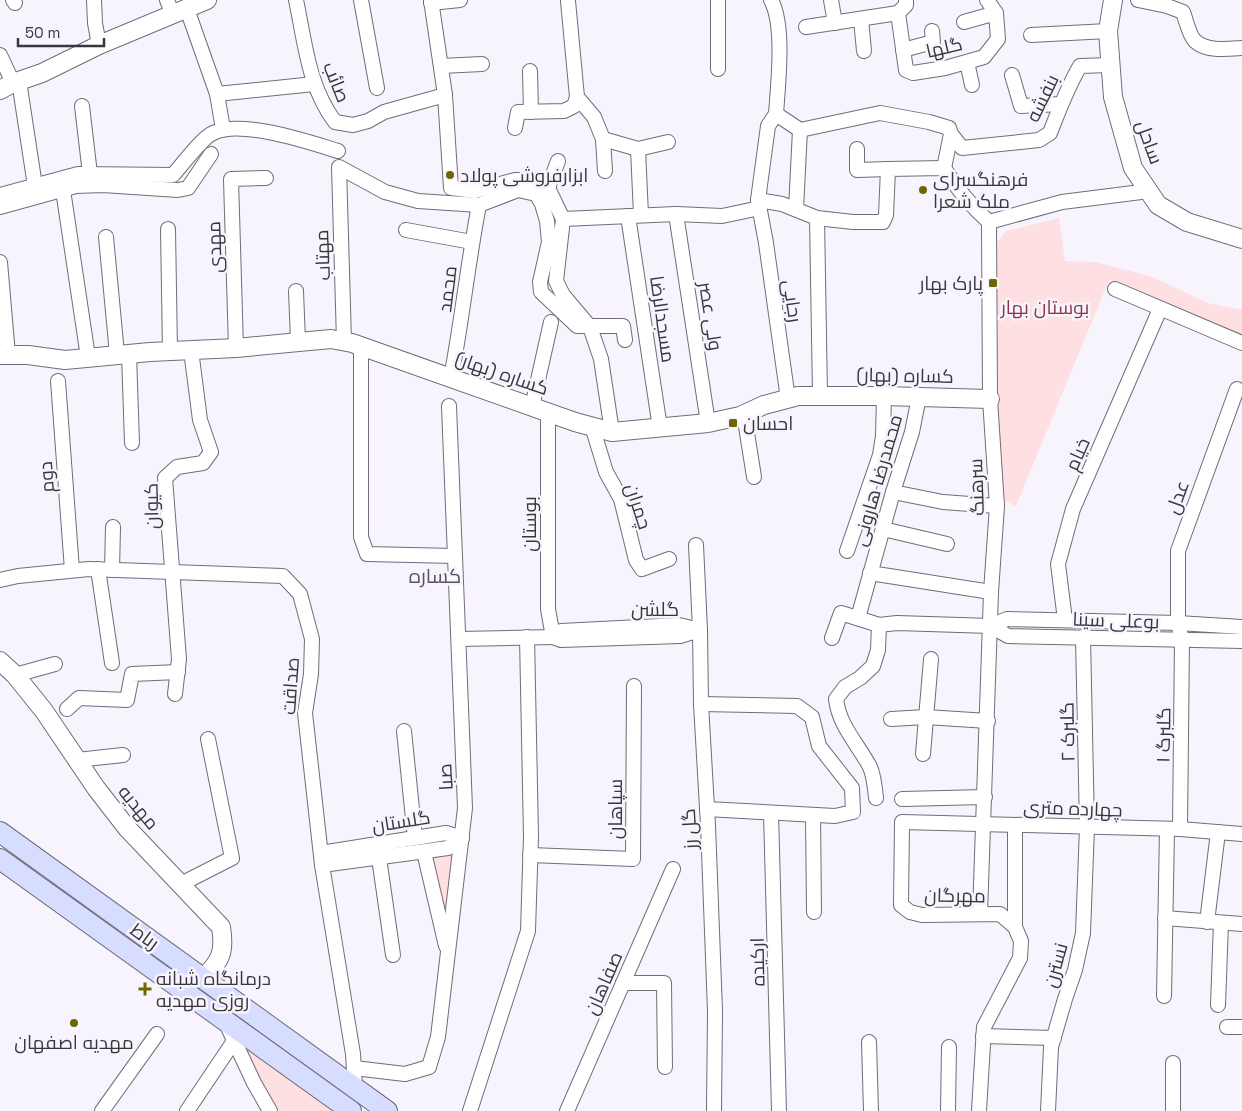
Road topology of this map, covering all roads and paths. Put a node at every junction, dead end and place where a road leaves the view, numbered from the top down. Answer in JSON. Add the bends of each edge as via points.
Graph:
{"nodes":[{"id":1,"x":94,"y":0,"type":"edge"},
{"id":2,"x":207,"y":0,"type":"edge"},
{"id":3,"x":296,"y":0,"type":"edge"},
{"id":4,"x":361,"y":0,"type":"edge"},
{"id":5,"x":460,"y":0,"type":"edge"},
{"id":6,"x":569,"y":0,"type":"edge"},
{"id":7,"x":718,"y":0,"type":"edge"},
{"id":8,"x":771,"y":0,"type":"edge"},
{"id":9,"x":831,"y":0,"type":"edge"},
{"id":10,"x":906,"y":0,"type":"edge"},
{"id":11,"x":987,"y":0,"type":"edge"},
{"id":12,"x":1113,"y":0,"type":"edge"},
{"id":13,"x":1138,"y":0,"type":"edge"},
{"id":14,"x":431,"y":2,"type":"edge"},
{"id":15,"x":176,"y":8,"type":"edge"},
{"id":16,"x":898,"y":13,"type":"junction"},
{"id":17,"x":996,"y":13,"type":"junction"},
{"id":18,"x":861,"y":19,"type":"junction"},
{"id":19,"x":964,"y":22,"type":"dead end"},
{"id":20,"x":835,"y":23,"type":"junction"},
{"id":21,"x":806,"y":27,"type":"dead end"},
{"id":22,"x":932,"y":31,"type":"dead end"},
{"id":23,"x":1108,"y":31,"type":"junction"},
{"id":24,"x":1030,"y":34,"type":"dead end"},
{"id":25,"x":98,"y":45,"type":"junction"},
{"id":26,"x":1242,"y":48,"type":"edge"},
{"id":27,"x":864,"y":50,"type":"dead end"},
{"id":28,"x":903,"y":50,"type":"junction"},
{"id":29,"x":0,"y":54,"type":"edge"},
{"id":30,"x":967,"y":62,"type":"junction"},
{"id":31,"x":482,"y":64,"type":"dead end"},
{"id":32,"x":1110,"y":65,"type":"junction"},
{"id":33,"x":440,"y":66,"type":"junction"},
{"id":34,"x":718,"y":68,"type":"dead end"},
{"id":35,"x":530,"y":71,"type":"dead end"},
{"id":36,"x":1012,"y":75,"type":"dead end"},
{"id":37,"x":11,"y":84,"type":"edge"},
{"id":38,"x":314,"y":84,"type":"junction"},
{"id":39,"x":972,"y":85,"type":"dead end"},
{"id":40,"x":377,"y":88,"type":"dead end"},
{"id":41,"x":217,"y":94,"type":"junction"},
{"id":42,"x":445,"y":95,"type":"junction"},
{"id":43,"x":577,"y":97,"type":"junction"},
{"id":44,"x":1061,"y":104,"type":"junction"},
{"id":45,"x":82,"y":106,"type":"dead end"},
{"id":46,"x":531,"y":112,"type":"junction"},
{"id":47,"x":776,"y":114,"type":"junction"},
{"id":48,"x":515,"y":128,"type":"dead end"},
{"id":49,"x":223,"y":130,"type":"junction"},
{"id":50,"x":800,"y":130,"type":"junction"},
{"id":51,"x":951,"y":134,"type":"junction"},
{"id":52,"x":603,"y":139,"type":"junction"},
{"id":53,"x":668,"y":142,"type":"dead end"},
{"id":54,"x":638,"y":149,"type":"junction"},
{"id":55,"x":856,"y":149,"type":"dead end"},
{"id":56,"x":338,"y":151,"type":"dead end"},
{"id":57,"x":211,"y":154,"type":"dead end"},
{"id":58,"x":558,"y":161,"type":"dead end"},
{"id":59,"x":944,"y":168,"type":"junction"},
{"id":60,"x":888,"y":169,"type":"junction"},
{"id":61,"x":605,"y":171,"type":"dead end"},
{"id":62,"x":90,"y":174,"type":"junction"},
{"id":63,"x":266,"y":178,"type":"dead end"},
{"id":64,"x":35,"y":186,"type":"junction"},
{"id":65,"x":548,"y":188,"type":"junction"},
{"id":66,"x":64,"y":190,"type":"junction"},
{"id":67,"x":1149,"y":191,"type":"junction"},
{"id":68,"x":0,"y":195,"type":"edge"},
{"id":69,"x":759,"y":204,"type":"junction"},
{"id":70,"x":479,"y":205,"type":"junction"},
{"id":71,"x":0,"y":207,"type":"edge"},
{"id":72,"x":796,"y":209,"type":"junction"},
{"id":73,"x":676,"y":214,"type":"junction"},
{"id":74,"x":635,"y":215,"type":"junction"},
{"id":75,"x":817,"y":218,"type":"junction"},
{"id":76,"x":563,"y":219,"type":"junction"},
{"id":77,"x":989,"y":222,"type":"junction"},
{"id":78,"x":168,"y":229,"type":"dead end"},
{"id":79,"x":406,"y":230,"type":"dead end"},
{"id":80,"x":106,"y":237,"type":"dead end"},
{"id":81,"x":1242,"y":238,"type":"edge"},
{"id":82,"x":472,"y":242,"type":"junction"},
{"id":83,"x":0,"y":262,"type":"edge"},
{"id":84,"x":1115,"y":289,"type":"dead end"},
{"id":85,"x":296,"y":291,"type":"dead end"},
{"id":86,"x":1160,"y":309,"type":"junction"},
{"id":87,"x":551,"y":322,"type":"dead end"},
{"id":88,"x":590,"y":327,"type":"junction"},
{"id":89,"x":625,"y":340,"type":"dead end"},
{"id":90,"x":298,"y":341,"type":"junction"},
{"id":91,"x":344,"y":341,"type":"junction"},
{"id":92,"x":1242,"y":343,"type":"edge"},
{"id":93,"x":361,"y":346,"type":"junction"},
{"id":94,"x":236,"y":348,"type":"junction"},
{"id":95,"x":191,"y":350,"type":"junction"},
{"id":96,"x":170,"y":351,"type":"junction"},
{"id":97,"x":123,"y":354,"type":"junction"},
{"id":98,"x":4,"y":355,"type":"edge"},
{"id":99,"x":88,"y":357,"type":"junction"},
{"id":100,"x":451,"y":378,"type":"junction"},
{"id":101,"x":58,"y":381,"type":"dead end"},
{"id":102,"x":1237,"y":389,"type":"dead end"},
{"id":103,"x":820,"y":395,"type":"junction"},
{"id":104,"x":884,"y":396,"type":"junction"},
{"id":105,"x":919,"y":397,"type":"junction"},
{"id":106,"x":788,"y":399,"type":"junction"},
{"id":107,"x":990,"y":399,"type":"junction"},
{"id":108,"x":449,"y":406,"type":"dead end"},
{"id":109,"x":540,"y":409,"type":"junction"},
{"id":110,"x":744,"y":414,"type":"junction"},
{"id":111,"x":708,"y":423,"type":"junction"},
{"id":112,"x":592,"y":426,"type":"junction"},
{"id":113,"x":660,"y":428,"type":"junction"},
{"id":114,"x":612,"y":432,"type":"junction"},
{"id":115,"x":132,"y":442,"type":"dead end"},
{"id":116,"x":754,"y":477,"type":"dead end"},
{"id":117,"x":894,"y":492,"type":"junction"},
{"id":118,"x":998,"y":506,"type":"junction"},
{"id":119,"x":113,"y":527,"type":"dead end"},
{"id":120,"x":883,"y":529,"type":"junction"},
{"id":121,"x":947,"y":544,"type":"dead end"},
{"id":122,"x":696,"y":545,"type":"dead end"},
{"id":123,"x":847,"y":550,"type":"dead end"},
{"id":124,"x":455,"y":556,"type":"junction"},
{"id":125,"x":669,"y":559,"type":"dead end"},
{"id":126,"x":72,"y":570,"type":"junction"},
{"id":127,"x":105,"y":570,"type":"junction"},
{"id":128,"x":173,"y":572,"type":"junction"},
{"id":129,"x":870,"y":573,"type":"junction"},
{"id":130,"x":0,"y":580,"type":"edge"},
{"id":131,"x":991,"y":592,"type":"junction"},
{"id":132,"x":858,"y":618,"type":"junction"},
{"id":133,"x":1065,"y":620,"type":"junction"},
{"id":134,"x":1178,"y":623,"type":"junction"},
{"id":135,"x":879,"y":625,"type":"junction"},
{"id":136,"x":990,"y":626,"type":"junction"},
{"id":137,"x":1242,"y":626,"type":"edge"},
{"id":138,"x":700,"y":630,"type":"junction"},
{"id":139,"x":527,"y":637,"type":"junction"},
{"id":140,"x":553,"y":637,"type":"junction"},
{"id":141,"x":1083,"y":637,"type":"junction"},
{"id":142,"x":832,"y":638,"type":"dead end"},
{"id":143,"x":459,"y":639,"type":"junction"},
{"id":144,"x":1182,"y":640,"type":"junction"},
{"id":145,"x":1242,"y":640,"type":"edge"},
{"id":146,"x":931,"y":659,"type":"dead end"},
{"id":147,"x":0,"y":661,"type":"edge"},
{"id":148,"x":112,"y":663,"type":"dead end"},
{"id":149,"x":55,"y":664,"type":"dead end"},
{"id":150,"x":178,"y":672,"type":"junction"},
{"id":151,"x":14,"y":675,"type":"junction"},
{"id":152,"x":634,"y":686,"type":"dead end"},
{"id":153,"x":176,"y":694,"type":"dead end"},
{"id":154,"x":700,"y":704,"type":"junction"},
{"id":155,"x":67,"y":709,"type":"dead end"},
{"id":156,"x":926,"y":717,"type":"junction"},
{"id":157,"x":891,"y":719,"type":"dead end"},
{"id":158,"x":988,"y":720,"type":"junction"},
{"id":159,"x":404,"y":731,"type":"dead end"},
{"id":160,"x":208,"y":739,"type":"dead end"},
{"id":161,"x":923,"y":754,"type":"dead end"},
{"id":162,"x":123,"y":755,"type":"dead end"},
{"id":163,"x":77,"y":760,"type":"junction"},
{"id":164,"x":984,"y":797,"type":"junction"},
{"id":165,"x":876,"y":798,"type":"dead end"},
{"id":166,"x":902,"y":799,"type":"dead end"},
{"id":167,"x":707,"y":809,"type":"junction"},
{"id":168,"x":772,"y":813,"type":"junction"},
{"id":169,"x":813,"y":815,"type":"junction"},
{"id":170,"x":902,"y":822,"type":"joint"},
{"id":171,"x":983,"y":824,"type":"junction"},
{"id":172,"x":1015,"y":825,"type":"junction"},
{"id":173,"x":1088,"y":827,"type":"junction"},
{"id":174,"x":1174,"y":829,"type":"junction"},
{"id":175,"x":0,"y":832,"type":"edge"},
{"id":176,"x":1218,"y":832,"type":"junction"},
{"id":177,"x":1242,"y":834,"type":"edge"},
{"id":178,"x":415,"y":838,"type":"junction"},
{"id":179,"x":462,"y":838,"type":"junction"},
{"id":180,"x":424,"y":852,"type":"junction"},
{"id":181,"x":530,"y":855,"type":"junction"},
{"id":182,"x":379,"y":858,"type":"junction"},
{"id":183,"x":0,"y":859,"type":"edge"},
{"id":184,"x":322,"y":859,"type":"junction"},
{"id":185,"x":42,"y":862,"type":"junction"},
{"id":186,"x":673,"y":869,"type":"dead end"},
{"id":187,"x":29,"y":880,"type":"junction"},
{"id":188,"x":181,"y":884,"type":"junction"},
{"id":189,"x":814,"y":912,"type":"dead end"},
{"id":190,"x":980,"y":914,"type":"junction"},
{"id":191,"x":1165,"y":918,"type":"junction"},
{"id":192,"x":1214,"y":922,"type":"junction"},
{"id":193,"x":1242,"y":924,"type":"edge"},
{"id":194,"x":1015,"y":927,"type":"junction"},
{"id":195,"x":392,"y":955,"type":"dead end"},
{"id":196,"x":448,"y":957,"type":"junction"},
{"id":197,"x":204,"y":978,"type":"junction"},
{"id":198,"x":623,"y":984,"type":"junction"},
{"id":199,"x":1164,"y":996,"type":"dead end"},
{"id":200,"x":1218,"y":1005,"type":"dead end"},
{"id":201,"x":226,"y":1022,"type":"junction"},
{"id":202,"x":1227,"y":1026,"type":"dead end"},
{"id":203,"x":1242,"y":1027,"type":"edge"},
{"id":204,"x":157,"y":1034,"type":"dead end"},
{"id":205,"x":983,"y":1036,"type":"junction"},
{"id":206,"x":1054,"y":1038,"type":"junction"},
{"id":207,"x":234,"y":1041,"type":"junction"},
{"id":208,"x":870,"y":1042,"type":"dead end"},
{"id":209,"x":949,"y":1046,"type":"dead end"},
{"id":210,"x":1173,"y":1063,"type":"dead end"},
{"id":211,"x":665,"y":1067,"type":"dead end"},
{"id":212,"x":354,"y":1077,"type":"junction"},
{"id":213,"x":102,"y":1111,"type":"edge"},
{"id":214,"x":187,"y":1111,"type":"edge"},
{"id":215,"x":270,"y":1111,"type":"edge"},
{"id":216,"x":350,"y":1111,"type":"edge"},
{"id":217,"x":387,"y":1111,"type":"edge"},
{"id":218,"x":470,"y":1111,"type":"edge"},
{"id":219,"x":567,"y":1111,"type":"edge"},
{"id":220,"x":714,"y":1111,"type":"edge"},
{"id":221,"x":779,"y":1111,"type":"edge"},
{"id":222,"x":871,"y":1111,"type":"edge"},
{"id":223,"x":948,"y":1111,"type":"edge"},
{"id":224,"x":979,"y":1111,"type":"edge"},
{"id":225,"x":1048,"y":1111,"type":"edge"},
{"id":226,"x":1173,"y":1111,"type":"edge"}],
"edges":[{"from":1,"to":25,"type":"street"},
{"from":2,"to":15,"type":"street"},
{"from":3,"to":38,"type":"street","name":"صائب"},
{"from":4,"to":40,"type":"street"},
{"from":5,"to":14,"type":"street"},
{"from":6,"to":43,"type":"street"},
{"from":7,"to":34,"type":"street"},
{"from":8,"to":47,"type":"street","via":[[778,27]]},
{"from":9,"to":20,"type":"street"},
{"from":10,"to":16,"type":"street","via":[[906,5]]},
{"from":11,"to":17,"type":"street"},
{"from":12,"to":23,"type":"street","name":"ساحل"},
{"from":13,"to":26,"type":"street","via":[[1183,12],[1195,41],[1205,47]]},
{"from":14,"to":33,"type":"street"},
{"from":15,"to":25,"type":"street"},
{"from":15,"to":41,"type":"street"},
{"from":16,"to":18,"type":"street"},
{"from":16,"to":28,"type":"street","name":"گلها"},
{"from":17,"to":19,"type":"street"},
{"from":17,"to":30,"type":"street","name":"گلها","via":[[998,39],[984,57]]},
{"from":18,"to":20,"type":"street"},
{"from":18,"to":27,"type":"street"},
{"from":20,"to":21,"type":"street"},
{"from":22,"to":28,"type":"street","via":[[932,42]]},
{"from":23,"to":24,"type":"street"},
{"from":23,"to":32,"type":"street","name":"ساحل"},
{"from":25,"to":37,"type":"street","via":[[42,73]]},
{"from":28,"to":30,"type":"street","name":"گلها","via":[[906,70],[913,73]]},
{"from":29,"to":37,"type":"street"},
{"from":30,"to":39,"type":"street"},
{"from":31,"to":33,"type":"street"},
{"from":32,"to":44,"type":"street","name":"بنفشه","via":[[1080,66]]},
{"from":32,"to":67,"type":"street","name":"ساحل","via":[[1112,97],[1133,168]]},
{"from":33,"to":42,"type":"street"},
{"from":35,"to":46,"type":"street"},
{"from":36,"to":44,"type":"street","via":[[1021,106]]},
{"from":37,"to":64,"type":"street"},
{"from":38,"to":41,"type":"street"},
{"from":38,"to":42,"type":"street","name":"صائب","via":[[334,122],[353,125],[384,112]]},
{"from":41,"to":49,"type":"street"},
{"from":42,"to":65,"type":"street","via":[[451,188],[475,191],[514,180],[534,180]]},
{"from":43,"to":46,"type":"street","via":[[574,106],[564,111]]},
{"from":43,"to":52,"type":"street","via":[[594,117]]},
{"from":44,"to":51,"type":"street","name":"بنفشه","via":[[1050,134],[1039,140],[962,148]]},
{"from":45,"to":62,"type":"street"},
{"from":46,"to":48,"type":"street","via":[[518,112]]},
{"from":47,"to":50,"type":"street"},
{"from":47,"to":69,"type":"street","via":[[768,126]]},
{"from":49,"to":56,"type":"street","via":[[245,129],[291,137]]},
{"from":49,"to":62,"type":"street","via":[[211,133],[173,175]]},
{"from":50,"to":51,"type":"street","name":"بنفشه","via":[[880,113],[949,128]]},
{"from":50,"to":72,"type":"street"},
{"from":51,"to":59,"type":"street"},
{"from":52,"to":54,"type":"street"},
{"from":52,"to":61,"type":"street"},
{"from":53,"to":54,"type":"street"},
{"from":54,"to":74,"type":"street","name":"مسجدالرضا"},
{"from":55,"to":60,"type":"street","via":[[857,170]]},
{"from":57,"to":66,"type":"street","via":[[188,188],[103,185]]},
{"from":58,"to":65,"type":"street"},
{"from":59,"to":60,"type":"street"},
{"from":59,"to":77,"type":"street","via":[[969,203]]},
{"from":60,"to":75,"type":"street","via":[[883,222]]},
{"from":62,"to":64,"type":"street","via":[[78,174]]},
{"from":63,"to":94,"type":"street","name":"مهدی","via":[[231,179]]},
{"from":64,"to":68,"type":"street"},
{"from":65,"to":76,"type":"street"},
{"from":66,"to":71,"type":"street"},
{"from":66,"to":99,"type":"street"},
{"from":67,"to":77,"type":"street","via":[[1062,202]]},
{"from":67,"to":81,"type":"street","name":"ساحل","via":[[1158,205],[1187,222]]},
{"from":69,"to":72,"type":"street","via":[[782,204]]},
{"from":69,"to":73,"type":"street","via":[[722,216]]},
{"from":69,"to":106,"type":"street","name":"رجایی"},
{"from":70,"to":82,"type":"street","name":"محمد"},
{"from":70,"to":88,"type":"street","via":[[518,190],[536,194],[547,221],[549,242],[540,282],[541,292],[577,326]]},
{"from":70,"to":91,"type":"street","name":"مهتاب","via":[[418,201],[385,192],[339,167]]},
{"from":72,"to":75,"type":"street"},
{"from":73,"to":74,"type":"street"},
{"from":73,"to":111,"type":"street","name":"ولی عصر"},
{"from":74,"to":76,"type":"street"},
{"from":74,"to":113,"type":"street","name":"مسجدالرضا"},
{"from":75,"to":103,"type":"street"},
{"from":76,"to":88,"type":"street","via":[[556,280],[563,295]]},
{"from":77,"to":107,"type":"street","name":"سرهنگ"},
{"from":78,"to":96,"type":"street"},
{"from":79,"to":82,"type":"street"},
{"from":80,"to":97,"type":"street"},
{"from":82,"to":100,"type":"street","name":"محمد"},
{"from":83,"to":98,"type":"street"},
{"from":84,"to":86,"type":"street"},
{"from":85,"to":90,"type":"street"},
{"from":86,"to":92,"type":"street"},
{"from":86,"to":133,"type":"street","name":"خیام","via":[[1073,509],[1058,564]]},
{"from":87,"to":109,"type":"street","name":"بوستان"},
{"from":88,"to":89,"type":"street","via":[[623,326]]},
{"from":88,"to":114,"type":"street","via":[[601,358]]},
{"from":90,"to":91,"type":"street","name":"کساره (بهار)"},
{"from":90,"to":94,"type":"street","name":"کساره (بهار)"},
{"from":91,"to":93,"type":"street","name":"کساره (بهار)"},
{"from":93,"to":100,"type":"street","name":"کساره (بهار)"},
{"from":93,"to":124,"type":"street","via":[[360,537],[367,554]]},
{"from":94,"to":95,"type":"street","name":"کساره (بهار)"},
{"from":95,"to":96,"type":"street","name":"کساره (بهار)"},
{"from":95,"to":128,"type":"street","name":"کیوان","via":[[200,420],[211,452],[203,464],[177,467],[165,478]]},
{"from":96,"to":97,"type":"street","name":"کساره (بهار)"},
{"from":97,"to":99,"type":"street","name":"کساره (بهار)"},
{"from":97,"to":115,"type":"street"},
{"from":98,"to":99,"type":"street","name":"کساره (بهار)","via":[[65,360]]},
{"from":100,"to":109,"type":"street","name":"کساره (بهار)"},
{"from":101,"to":126,"type":"street","name":"دوم"},
{"from":102,"to":134,"type":"street","name":"عدل","via":[[1178,551]]},
{"from":103,"to":104,"type":"street","name":"کساره (بهار)"},
{"from":103,"to":106,"type":"street","name":"کساره (بهار)"},
{"from":104,"to":105,"type":"street","name":"کساره (بهار)"},
{"from":104,"to":123,"type":"street","via":[[880,455]]},
{"from":105,"to":107,"type":"street","name":"کساره (بهار)"},
{"from":105,"to":117,"type":"street","name":"محمدرضا هارونی"},
{"from":106,"to":110,"type":"street","name":"کساره (بهار)"},
{"from":107,"to":118,"type":"street","name":"سرهنگ"},
{"from":108,"to":124,"type":"street","name":"صبا"},
{"from":109,"to":112,"type":"street","name":"کساره (بهار)"},
{"from":109,"to":140,"type":"street","name":"بوستان","via":[[548,610]]},
{"from":110,"to":111,"type":"street","name":"کساره (بهار)"},
{"from":110,"to":116,"type":"street"},
{"from":111,"to":113,"type":"street","name":"کساره (بهار)"},
{"from":112,"to":114,"type":"street","name":"کساره (بهار)"},
{"from":112,"to":125,"type":"street","name":"چمران","via":[[606,472],[621,499],[636,560],[642,569]]},
{"from":113,"to":114,"type":"street","name":"کساره (بهار)"},
{"from":117,"to":118,"type":"street","via":[[943,502]]},
{"from":117,"to":120,"type":"street","name":"محمدرضا هارونی"},
{"from":118,"to":131,"type":"street","name":"سرهنگ"},
{"from":119,"to":127,"type":"street"},
{"from":120,"to":121,"type":"street"},
{"from":120,"to":129,"type":"street","name":"محمدرضا هارونی"},
{"from":122,"to":138,"type":"street","name":"گل رز"},
{"from":124,"to":143,"type":"street","name":"صبا"},
{"from":126,"to":127,"type":"street","name":"صداقت"},
{"from":126,"to":130,"type":"street","name":"صداقت"},
{"from":127,"to":128,"type":"street","name":"صداقت"},
{"from":127,"to":148,"type":"street"},
{"from":128,"to":150,"type":"street"},
{"from":128,"to":184,"type":"street","name":"صداقت","via":[[283,576],[300,594],[312,640],[305,713]]},
{"from":129,"to":131,"type":"street","name":"محمدرضا هارونی"},
{"from":129,"to":132,"type":"street","name":"محمدرضا هارونی"},
{"from":131,"to":136,"type":"street","name":"سرهنگ"},
{"from":132,"to":135,"type":"street","name":"بوعلی سینا"},
{"from":132,"to":142,"type":"street","name":"بوعلی سینا","via":[[842,613]]},
{"from":133,"to":134,"type":"street","name":"بوعلی سینا"},
{"from":133,"to":136,"type":"street","name":"بوعلی سینا","via":[[1007,619]]},
{"from":134,"to":137,"type":"street","name":"بوعلی سینا"},
{"from":134,"to":144,"type":"street","name":"عدل"},
{"from":135,"to":136,"type":"street","name":"بوعلی سینا"},
{"from":135,"to":165,"type":"street","via":[[878,650],[873,666],[845,687],[836,699],[837,711],[870,768]]},
{"from":136,"to":141,"type":"street","name":"بوعلی سینا","via":[[1008,636]]},
{"from":136,"to":158,"type":"street","name":"سرهنگ"},
{"from":138,"to":140,"type":"street","name":"گلشن","via":[[679,625],[622,627],[561,631]]},
{"from":138,"to":154,"type":"street","name":"گل رز"},
{"from":139,"to":140,"type":"street","name":"گلشن"},
{"from":139,"to":143,"type":"street","name":"گلشن"},
{"from":139,"to":181,"type":"street"},
{"from":141,"to":144,"type":"street","name":"بوعلی سینا"},
{"from":141,"to":173,"type":"street","name":"گلبرک ۲"},
{"from":143,"to":179,"type":"street","name":"صبا","via":[[465,808]]},
{"from":144,"to":145,"type":"street","name":"بوعلی سینا"},
{"from":144,"to":174,"type":"street","name":"گلبرگ ۱"},
{"from":146,"to":156,"type":"street"},
{"from":147,"to":151,"type":"street","name":"مهدیه"},
{"from":149,"to":151,"type":"street"},
{"from":150,"to":153,"type":"street"},
{"from":150,"to":155,"type":"street","via":[[132,674],[127,700],[79,698]]},
{"from":151,"to":163,"type":"street","name":"مهدیه","via":[[44,711]]},
{"from":152,"to":181,"type":"street","name":"سپاهان","via":[[633,859]]},
{"from":154,"to":167,"type":"street","name":"گل رز"},
{"from":154,"to":169,"type":"street","via":[[797,706],[812,717],[819,746],[852,788],[853,812],[835,816]]},
{"from":156,"to":157,"type":"street"},
{"from":156,"to":158,"type":"street"},
{"from":156,"to":161,"type":"street"},
{"from":158,"to":164,"type":"street","name":"سرهنگ"},
{"from":159,"to":178,"type":"street"},
{"from":160,"to":188,"type":"street","via":[[232,858]]},
{"from":162,"to":163,"type":"street"},
{"from":163,"to":188,"type":"street","name":"مهدیه","via":[[127,828]]},
{"from":164,"to":166,"type":"street"},
{"from":164,"to":171,"type":"street","name":"سرهنگ"},
{"from":167,"to":168,"type":"street"},
{"from":167,"to":220,"type":"street","name":"گل رز","via":[[715,1012]]},
{"from":168,"to":169,"type":"street"},
{"from":168,"to":221,"type":"street","name":"ارکیده"},
{"from":169,"to":189,"type":"street"},
{"from":170,"to":171,"type":"street","name":"چهارده متری"},
{"from":170,"to":190,"type":"street","name":"مهرگان","via":[[901,905],[922,915]]},
{"from":171,"to":172,"type":"street","name":"چهارده متری"},
{"from":171,"to":190,"type":"street","name":"سرهنگ"},
{"from":172,"to":173,"type":"street","name":"چهارده متری"},
{"from":172,"to":194,"type":"street"},
{"from":173,"to":174,"type":"street","name":"چهارده متری"},
{"from":173,"to":206,"type":"street","name":"نسترن","via":[[1083,933]]},
{"from":174,"to":176,"type":"street","name":"چهارده متری"},
{"from":174,"to":191,"type":"street","name":"گلبرگ ۱"},
{"from":175,"to":185,"type":"main road","name":"رباط"},
{"from":176,"to":177,"type":"street","name":"چهارده متری"},
{"from":176,"to":192,"type":"street"},
{"from":178,"to":179,"type":"street","name":"گلستان","via":[[446,832]]},
{"from":178,"to":184,"type":"street","name":"گلستان"},
{"from":179,"to":180,"type":"street","name":"گلستان","via":[[448,848]]},
{"from":179,"to":196,"type":"street","name":"صبا"},
{"from":180,"to":182,"type":"street","name":"گلستان"},
{"from":180,"to":196,"type":"street"},
{"from":181,"to":218,"type":"street","via":[[528,931]]},
{"from":182,"to":184,"type":"street","name":"گلستان"},
{"from":182,"to":195,"type":"street"},
{"from":183,"to":187,"type":"main road","name":"رباط"},
{"from":184,"to":212,"type":"street","name":"صداقت"},
{"from":185,"to":187,"type":"main road"},
{"from":185,"to":197,"type":"main road","name":"رباط"},
{"from":186,"to":198,"type":"street","name":"صفاهان"},
{"from":187,"to":201,"type":"main road","name":"رباط"},
{"from":188,"to":197,"type":"street","name":"مهدیه","via":[[221,927],[222,955]]},
{"from":190,"to":194,"type":"street","name":"مهرگان","via":[[1000,914]]},
{"from":191,"to":192,"type":"street"},
{"from":191,"to":199,"type":"street","name":"گلبرگ ۱"},
{"from":192,"to":193,"type":"street"},
{"from":192,"to":200,"type":"street"},
{"from":194,"to":205,"type":"street","via":[[1021,941],[1020,958],[984,1027]]},
{"from":196,"to":212,"type":"street","name":"صبا","via":[[438,1037],[429,1067],[404,1074]]},
{"from":197,"to":212,"type":"main road","name":"رباط"},
{"from":198,"to":211,"type":"street","via":[[664,983]]},
{"from":198,"to":219,"type":"street","name":"صفاهان"},
{"from":201,"to":207,"type":"street"},
{"from":201,"to":216,"type":"main road","name":"رباط"},
{"from":202,"to":203,"type":"street"},
{"from":204,"to":213,"type":"street"},
{"from":205,"to":206,"type":"street"},
{"from":205,"to":224,"type":"street"},
{"from":206,"to":225,"type":"street","name":"نسترن"},
{"from":207,"to":214,"type":"street"},
{"from":207,"to":215,"type":"street"},
{"from":208,"to":222,"type":"street"},
{"from":209,"to":223,"type":"street"},
{"from":210,"to":226,"type":"street"},
{"from":212,"to":217,"type":"main road","name":"رباط"}]}
